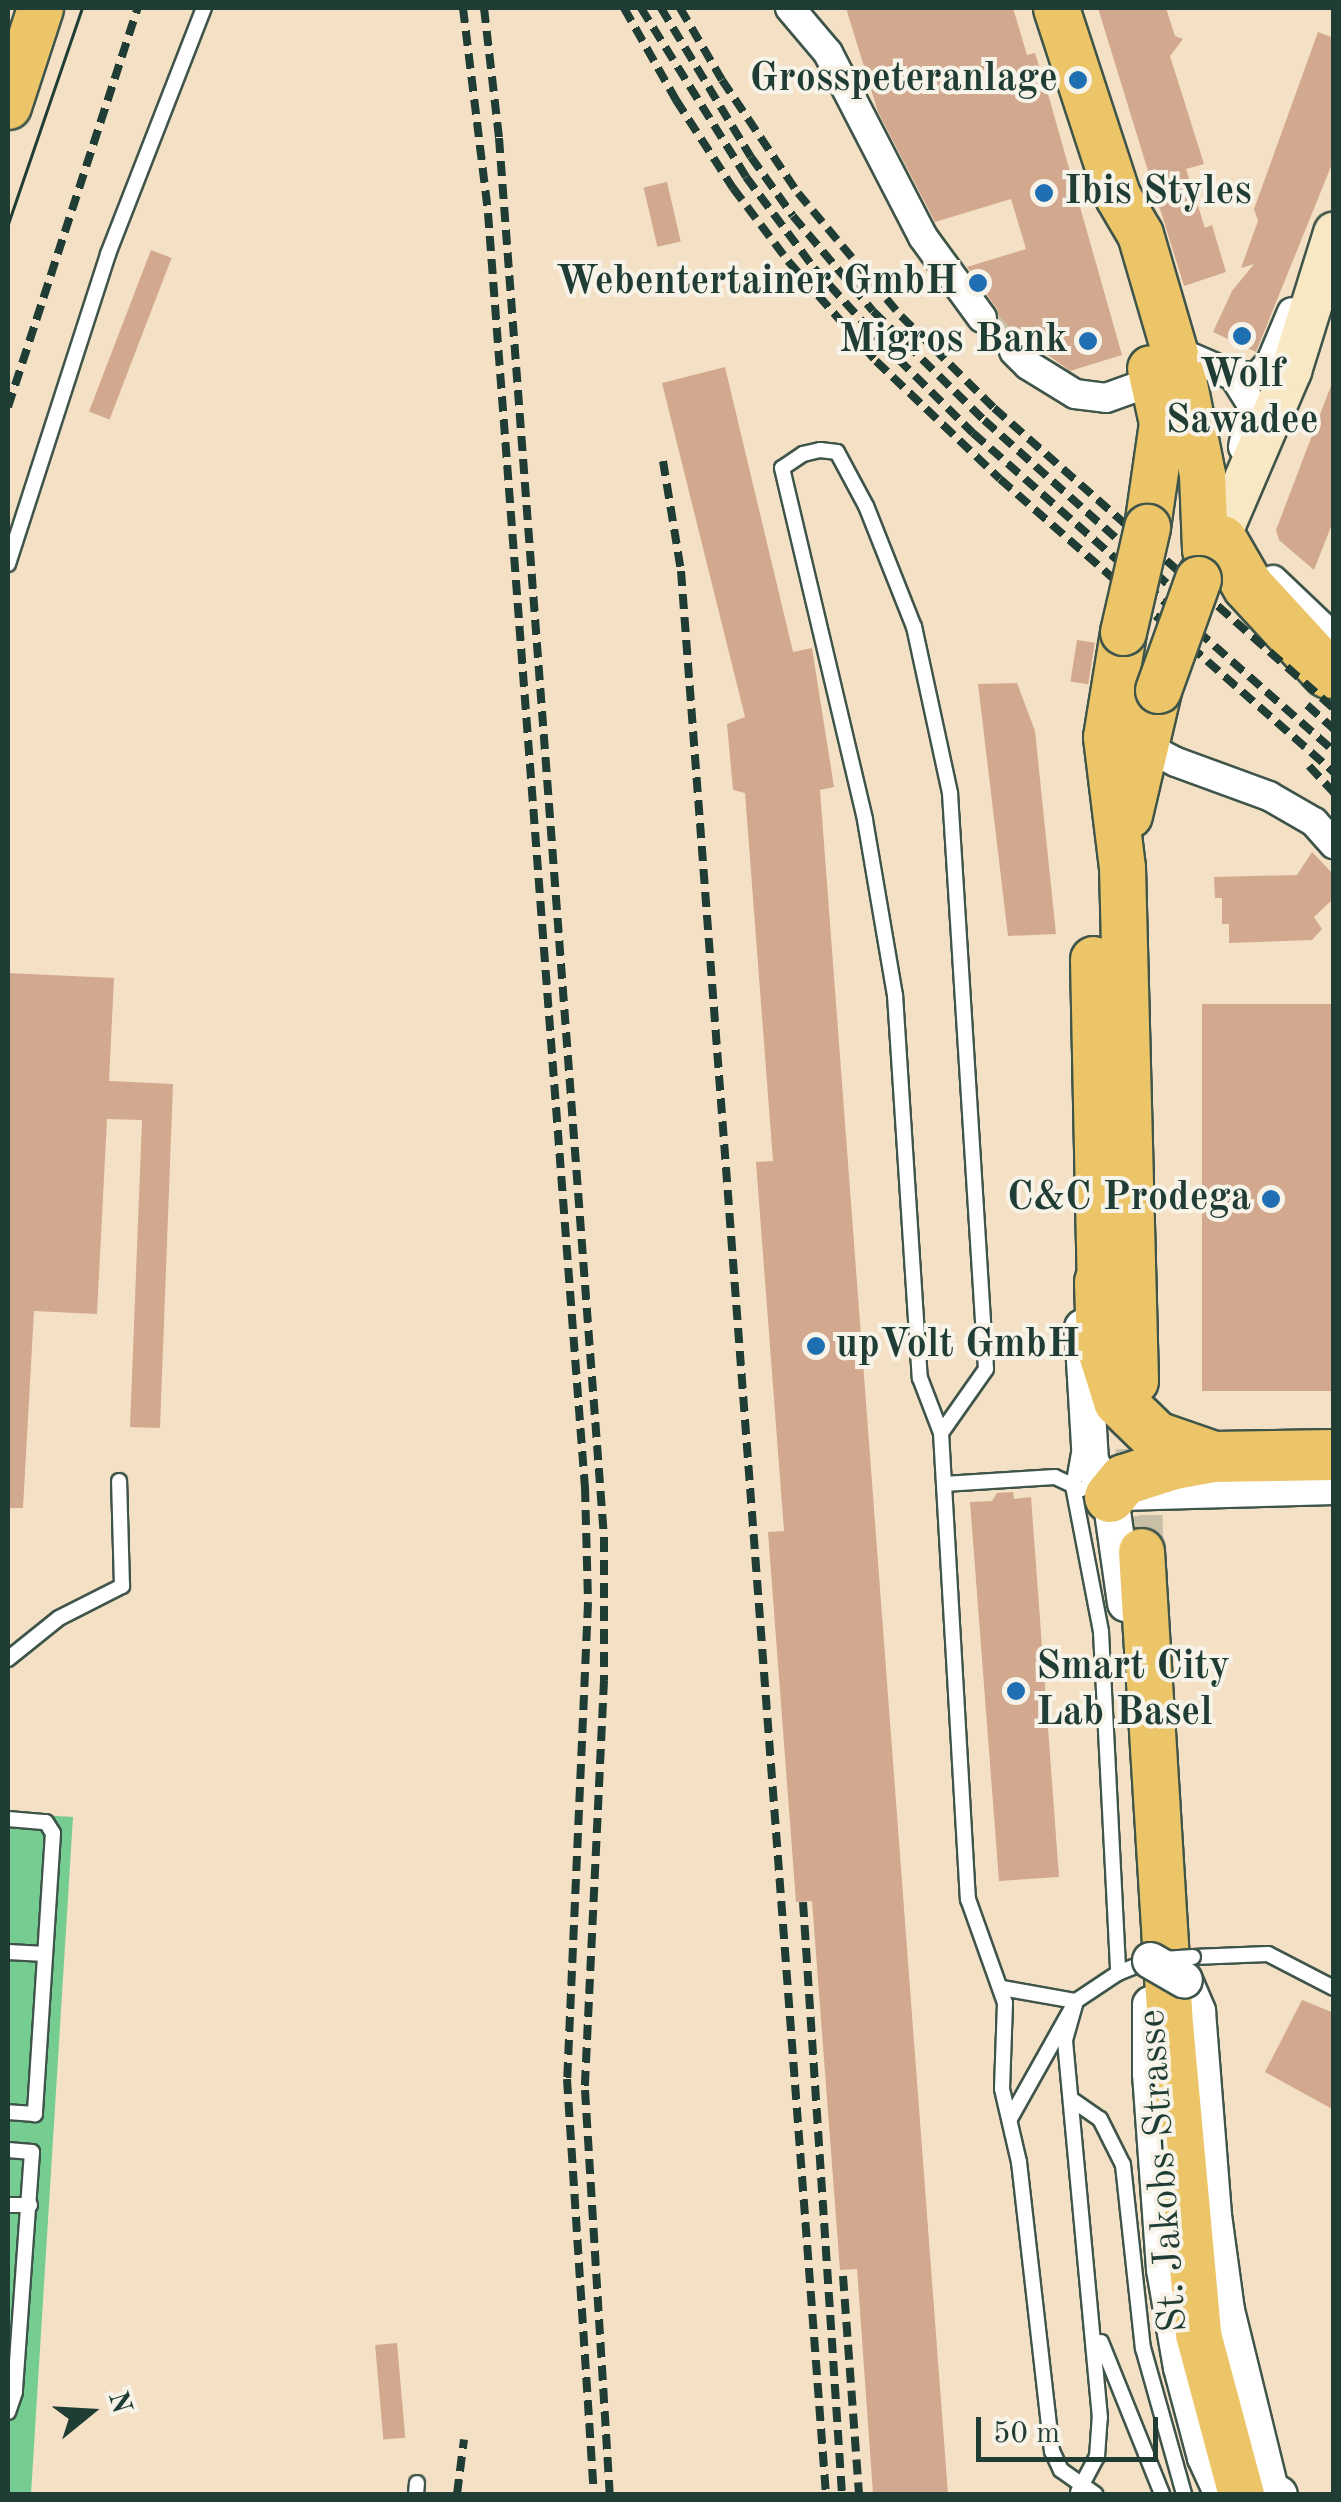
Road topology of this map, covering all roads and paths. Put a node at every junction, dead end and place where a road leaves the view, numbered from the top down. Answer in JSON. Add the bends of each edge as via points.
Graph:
{"nodes":[{"id":1,"x":40,"y":8,"type":"edge"},
{"id":2,"x":204,"y":8,"type":"edge"},
{"id":3,"x":790,"y":8,"type":"edge"},
{"id":4,"x":1056,"y":8,"type":"edge"},
{"id":5,"x":14,"y":59,"type":"edge"},
{"id":6,"x":8,"y":106,"type":"edge"},
{"id":7,"x":1329,"y":244,"type":"edge"},
{"id":8,"x":1324,"y":307,"type":"edge"},
{"id":9,"x":982,"y":318,"type":"tunnel mouth"},
{"id":10,"x":1014,"y":350,"type":"tunnel mouth"},
{"id":11,"x":1234,"y":376,"type":"junction"},
{"id":12,"x":1174,"y":377,"type":"junction"},
{"id":13,"x":1213,"y":553,"type":"junction"},
{"id":14,"x":8,"y":564,"type":"edge"},
{"id":15,"x":1123,"y":632,"type":"junction"},
{"id":16,"x":1332,"y":663,"type":"edge"},
{"id":17,"x":1124,"y":741,"type":"junction"},
{"id":18,"x":1334,"y":844,"type":"edge"},
{"id":19,"x":1100,"y":1304,"type":"junction"},
{"id":20,"x":1135,"y":1381,"type":"dead end"},
{"id":21,"x":941,"y":1433,"type":"junction"},
{"id":22,"x":1334,"y":1455,"type":"edge"},
{"id":23,"x":1214,"y":1457,"type":"junction"},
{"id":24,"x":118,"y":1482,"type":"dead end"},
{"id":25,"x":944,"y":1484,"type":"junction"},
{"id":26,"x":1334,"y":1490,"type":"edge"},
{"id":27,"x":1092,"y":1492,"type":"junction"},
{"id":28,"x":1141,"y":1551,"type":"tunnel mouth"},
{"id":29,"x":8,"y":1659,"type":"edge"},
{"id":30,"x":8,"y":1819,"type":"edge"},
{"id":31,"x":8,"y":1952,"type":"edge"},
{"id":32,"x":45,"y":1954,"type":"junction"},
{"id":33,"x":1134,"y":1966,"type":"junction"},
{"id":34,"x":1189,"y":1968,"type":"junction"},
{"id":35,"x":1002,"y":1988,"type":"junction"},
{"id":36,"x":1334,"y":1988,"type":"edge"},
{"id":37,"x":1076,"y":2001,"type":"junction"},
{"id":38,"x":1071,"y":2099,"type":"junction"},
{"id":39,"x":8,"y":2112,"type":"edge"},
{"id":40,"x":1011,"y":2117,"type":"junction"},
{"id":41,"x":8,"y":2150,"type":"edge"},
{"id":42,"x":8,"y":2205,"type":"edge"},
{"id":43,"x":30,"y":2205,"type":"junction"},
{"id":44,"x":1094,"y":2321,"type":"junction"},
{"id":45,"x":8,"y":2412,"type":"edge"},
{"id":46,"x":1084,"y":2492,"type":"edge"},
{"id":47,"x":1266,"y":2493,"type":"edge"},
{"id":48,"x":1162,"y":2494,"type":"edge"},
{"id":49,"x":1184,"y":2494,"type":"edge"},
{"id":50,"x":1222,"y":2494,"type":"edge"}],
"edges":[{"from":1,"to":5,"type":"main road"},
{"from":2,"to":14,"type":"lane","via":[[108,254]]},
{"from":3,"to":9,"type":"street","via":[[828,53],[923,237]]},
{"from":4,"to":12,"type":"main road","via":[[1116,195],[1120,240]]},
{"from":5,"to":6,"type":"main road"},
{"from":7,"to":8,"type":"main road"},
{"from":7,"to":11,"type":"street","via":[[1271,362],[1258,376]]},
{"from":8,"to":13,"type":"main road"},
{"from":10,"to":12,"type":"street","via":[[1075,394],[1106,398]]},
{"from":11,"to":12,"type":"street"},
{"from":11,"to":13,"type":"street","via":[[1252,405],[1251,423]]},
{"from":12,"to":13,"type":"main road","via":[[1202,474],[1205,549]]},
{"from":12,"to":15,"type":"main road","bridge":true},
{"from":13,"to":15,"type":"main road"},
{"from":13,"to":16,"type":"street","via":[[1244,551]]},
{"from":13,"to":16,"type":"highway","via":[[1224,603]]},
{"from":13,"to":17,"type":"main road","bridge":true,"via":[[1158,690]]},
{"from":15,"to":17,"type":"main road"},
{"from":17,"to":18,"type":"street","via":[[1270,796],[1314,822]]},
{"from":17,"to":19,"type":"main road","via":[[1093,908]]},
{"from":17,"to":20,"type":"main road"},
{"from":19,"to":23,"type":"highway","via":[[1108,1371],[1120,1400],[1156,1437]]},
{"from":19,"to":27,"type":"street","name":"St. Jakobs-Strasse","via":[[1082,1319]]},
{"from":21,"to":21,"type":"lane","via":[[986,1369],[950,793],[914,627],[866,506],[837,452],[820,450],[782,468],[864,820],[895,994],[920,1378]]},
{"from":21,"to":25,"type":"lane"},
{"from":22,"to":23,"type":"highway"},
{"from":23,"to":27,"type":"highway"},
{"from":24,"to":29,"type":"lane","via":[[122,1586],[41,1630]]},
{"from":25,"to":27,"type":"lane","via":[[1054,1477]]},
{"from":25,"to":35,"type":"lane","via":[[968,1899]]},
{"from":26,"to":27,"type":"street"},
{"from":27,"to":33,"type":"street","name":"St. Jakobs-Strasse","via":[[1126,1606]]},
{"from":28,"to":47,"type":"main road","name":"St. Jakobs-Strasse","via":[[1169,2013],[1198,2334]]},
{"from":30,"to":32,"type":"lane","via":[[46,1822],[53,1833]]},
{"from":31,"to":32,"type":"lane"},
{"from":32,"to":39,"type":"lane","via":[[36,2114]]},
{"from":33,"to":34,"type":"street","name":"St. Jakobs-Strasse","bridge":true},
{"from":33,"to":37,"type":"lane"},
{"from":33,"to":50,"type":"street","name":"St. Jakobs-Strasse","via":[[1150,2073],[1164,2269],[1186,2386]]},
{"from":34,"to":36,"type":"lane","via":[[1268,1954]]},
{"from":34,"to":47,"type":"street","name":"St. Jakobs-Strasse","via":[[1212,2216]]},
{"from":35,"to":37,"type":"lane"},
{"from":35,"to":40,"type":"lane","via":[[1002,2089]]},
{"from":37,"to":38,"type":"lane","via":[[1065,2040]]},
{"from":37,"to":40,"type":"lane"},
{"from":38,"to":44,"type":"lane"},
{"from":38,"to":49,"type":"lane","via":[[1100,2119],[1124,2165],[1143,2348]]},
{"from":40,"to":46,"type":"lane","via":[[1052,2451]]},
{"from":41,"to":43,"type":"lane","via":[[32,2152]]},
{"from":42,"to":43,"type":"lane"},
{"from":43,"to":45,"type":"lane"},
{"from":44,"to":46,"type":"lane","via":[[1097,2457]]},
{"from":44,"to":48,"type":"lane"}]}
